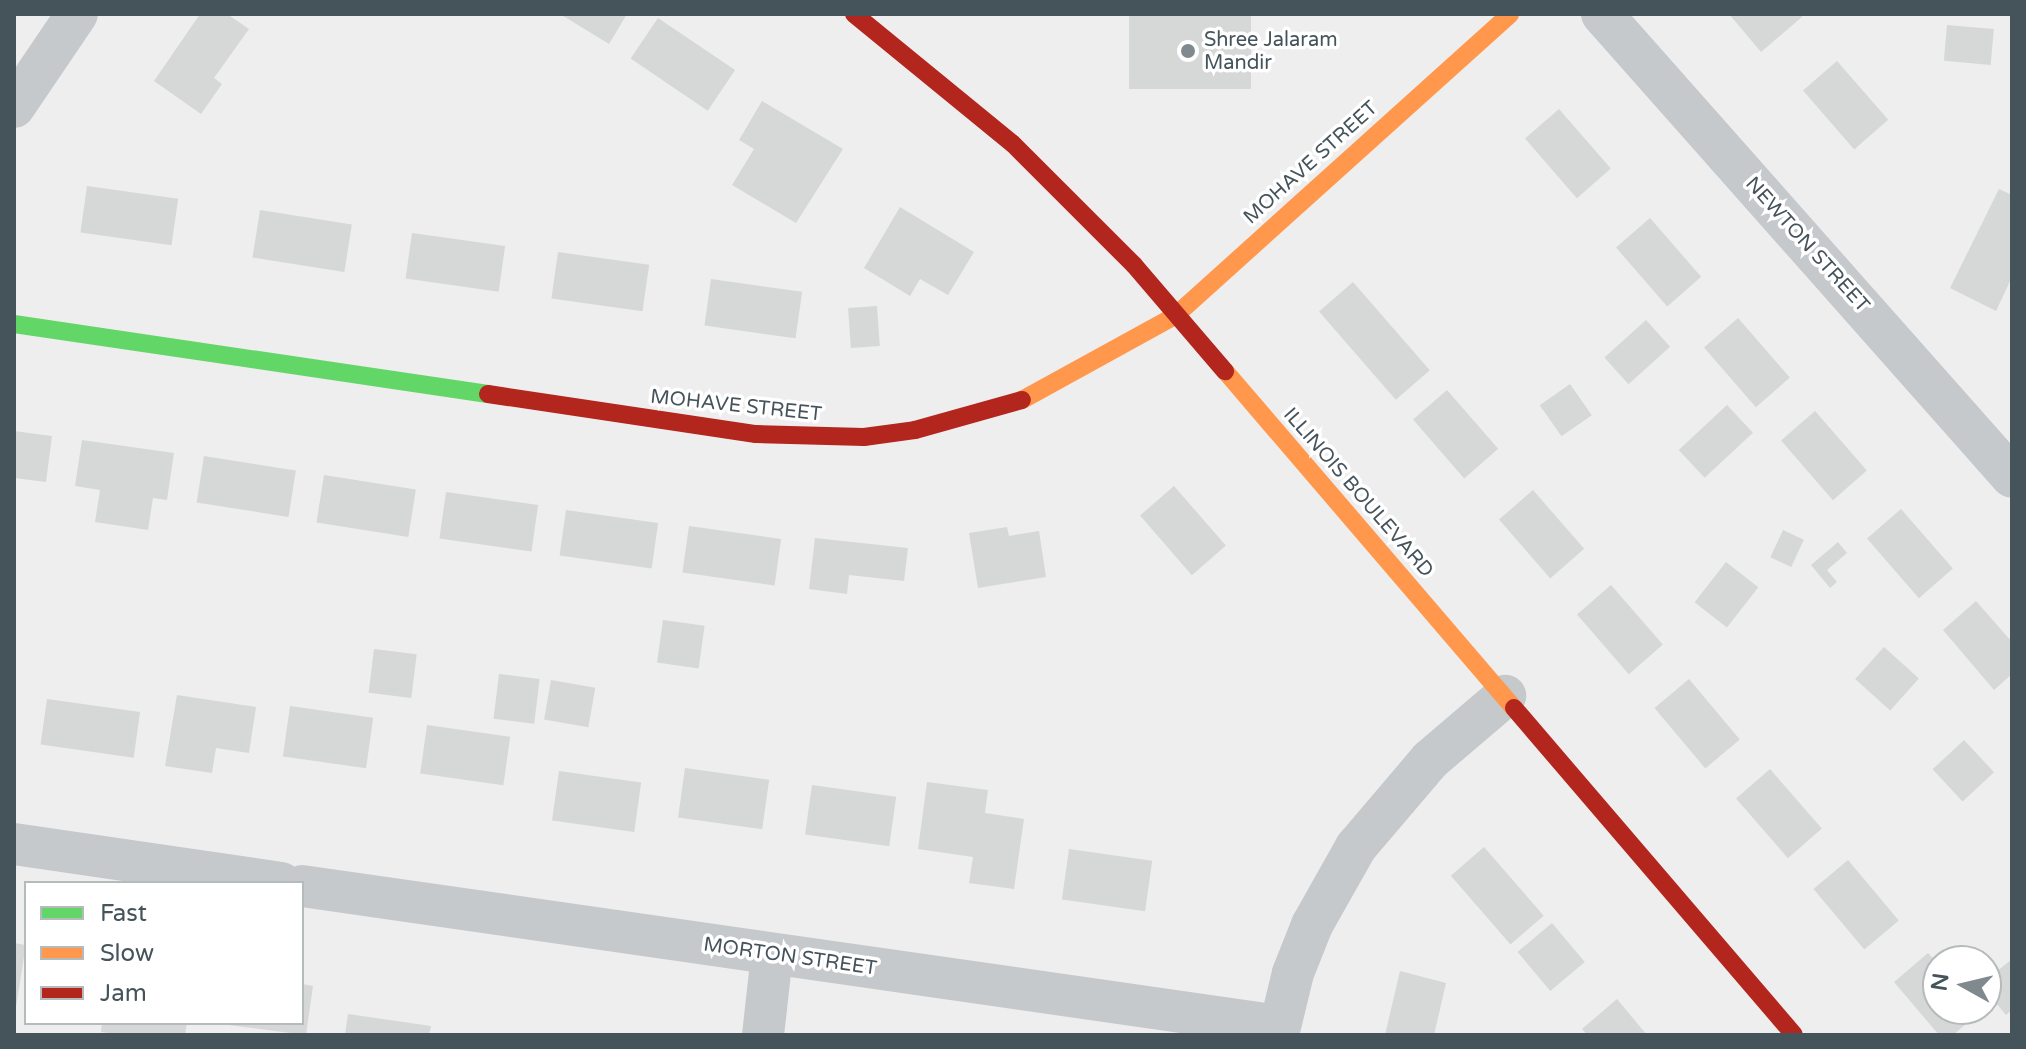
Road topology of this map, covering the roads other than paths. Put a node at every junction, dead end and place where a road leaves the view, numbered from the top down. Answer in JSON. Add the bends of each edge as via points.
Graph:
{"nodes":[{"id":1,"x":77,"y":14,"type":"edge"},
{"id":2,"x":854,"y":14,"type":"edge"},
{"id":3,"x":1510,"y":14,"type":"edge"},
{"id":4,"x":1602,"y":14,"type":"edge"},
{"id":5,"x":14,"y":107,"type":"edge"},
{"id":6,"x":1175,"y":316,"type":"junction"},
{"id":7,"x":14,"y":324,"type":"edge"},
{"id":8,"x":1998,"y":433,"type":"edge"},
{"id":9,"x":2012,"y":477,"type":"edge"},
{"id":10,"x":1505,"y":696,"type":"junction"},
{"id":11,"x":14,"y":844,"type":"edge"},
{"id":12,"x":267,"y":881,"type":"edge"},
{"id":13,"x":304,"y":886,"type":"edge"},
{"id":14,"x":772,"y":955,"type":"junction"},
{"id":15,"x":1279,"y":1030,"type":"edge"},
{"id":16,"x":763,"y":1035,"type":"edge"},
{"id":17,"x":1794,"y":1035,"type":"edge"}],
"edges":[{"from":1,"to":5,"type":"street"},
{"from":2,"to":6,"type":"street","name":"ILLINOIS BOULEVARD","via":[[1069,196]]},
{"from":3,"to":6,"type":"street","name":"MOHAVE STREET"},
{"from":4,"to":8,"type":"street","name":"NEWTON STREET"},
{"from":6,"to":7,"type":"street","name":"MOHAVE STREET","via":[[1020,401],[915,430],[838,437],[756,434],[653,420]]},
{"from":6,"to":10,"type":"street","name":"ILLINOIS BOULEVARD"},
{"from":8,"to":9,"type":"street","name":"NEWTON STREET"},
{"from":10,"to":15,"type":"street","via":[[1430,760],[1356,847],[1312,925]]},
{"from":10,"to":17,"type":"street","name":"ILLINOIS BOULEVARD"},
{"from":11,"to":12,"type":"street"},
{"from":13,"to":14,"type":"street","name":"MORTON STREET"},
{"from":14,"to":15,"type":"street","name":"MORTON STREET"},
{"from":14,"to":16,"type":"street"}]}
